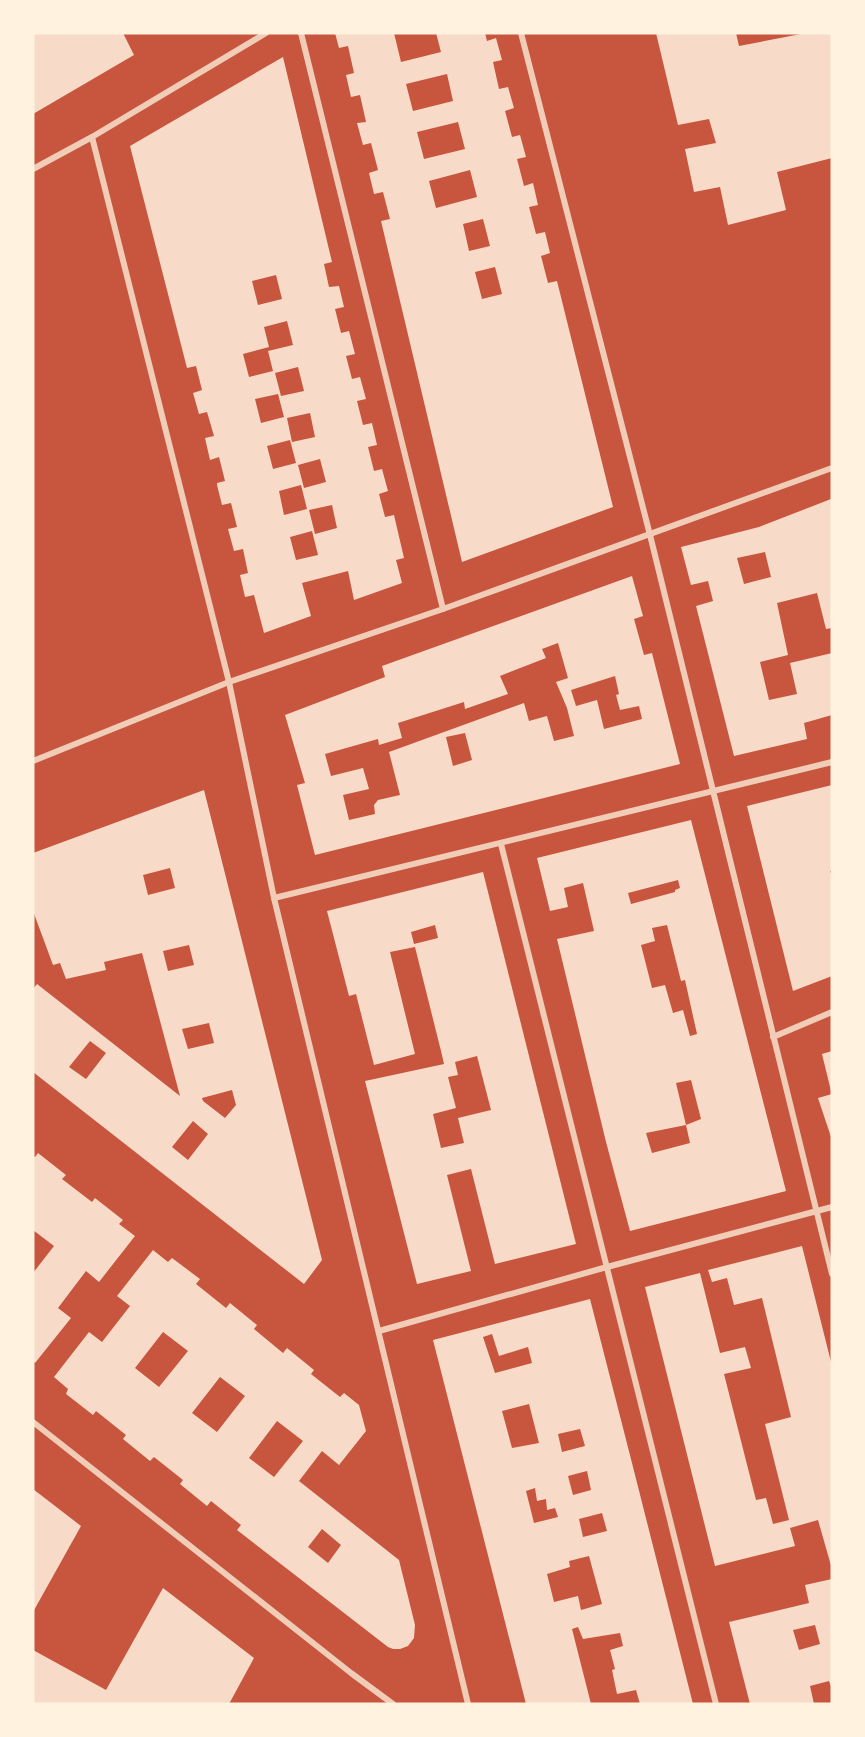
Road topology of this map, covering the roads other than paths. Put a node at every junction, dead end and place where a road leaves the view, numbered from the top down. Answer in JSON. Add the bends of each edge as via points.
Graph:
{"nodes":[{"id":1,"x":266,"y":33,"type":"edge"},
{"id":2,"x":302,"y":33,"type":"edge"},
{"id":3,"x":521,"y":33,"type":"edge"},
{"id":4,"x":92,"y":137,"type":"junction"},
{"id":5,"x":33,"y":170,"type":"edge"},
{"id":6,"x":832,"y":468,"type":"edge"},
{"id":7,"x":650,"y":535,"type":"junction"},
{"id":8,"x":443,"y":609,"type":"junction"},
{"id":9,"x":229,"y":682,"type":"junction"},
{"id":10,"x":33,"y":760,"type":"edge"},
{"id":11,"x":832,"y":762,"type":"edge"},
{"id":12,"x":713,"y":791,"type":"junction"},
{"id":13,"x":501,"y":844,"type":"junction"},
{"id":14,"x":274,"y":898,"type":"junction"},
{"id":15,"x":832,"y":1012,"type":"edge"},
{"id":16,"x":773,"y":1037,"type":"junction"},
{"id":17,"x":832,"y":1208,"type":"edge"},
{"id":18,"x":816,"y":1211,"type":"junction"},
{"id":19,"x":607,"y":1267,"type":"junction"},
{"id":20,"x":832,"y":1274,"type":"edge"},
{"id":21,"x":379,"y":1331,"type":"junction"},
{"id":22,"x":33,"y":1422,"type":"edge"},
{"id":23,"x":393,"y":1704,"type":"edge"},
{"id":24,"x":468,"y":1704,"type":"edge"},
{"id":25,"x":716,"y":1704,"type":"edge"}],
"edges":[{"from":1,"to":4,"type":"street"},
{"from":2,"to":8,"type":"street"},
{"from":3,"to":7,"type":"street"},
{"from":4,"to":5,"type":"street"},
{"from":4,"to":9,"type":"street"},
{"from":6,"to":7,"type":"street"},
{"from":7,"to":8,"type":"street"},
{"from":7,"to":12,"type":"street"},
{"from":8,"to":9,"type":"street"},
{"from":9,"to":10,"type":"street"},
{"from":9,"to":14,"type":"street"},
{"from":11,"to":12,"type":"street"},
{"from":12,"to":13,"type":"street"},
{"from":12,"to":16,"type":"street"},
{"from":13,"to":14,"type":"street"},
{"from":13,"to":19,"type":"street"},
{"from":14,"to":21,"type":"street"},
{"from":15,"to":16,"type":"street"},
{"from":16,"to":18,"type":"street"},
{"from":17,"to":18,"type":"street"},
{"from":18,"to":19,"type":"street"},
{"from":18,"to":20,"type":"street"},
{"from":19,"to":21,"type":"street"},
{"from":19,"to":25,"type":"street"},
{"from":21,"to":24,"type":"street"},
{"from":22,"to":23,"type":"street"}]}
